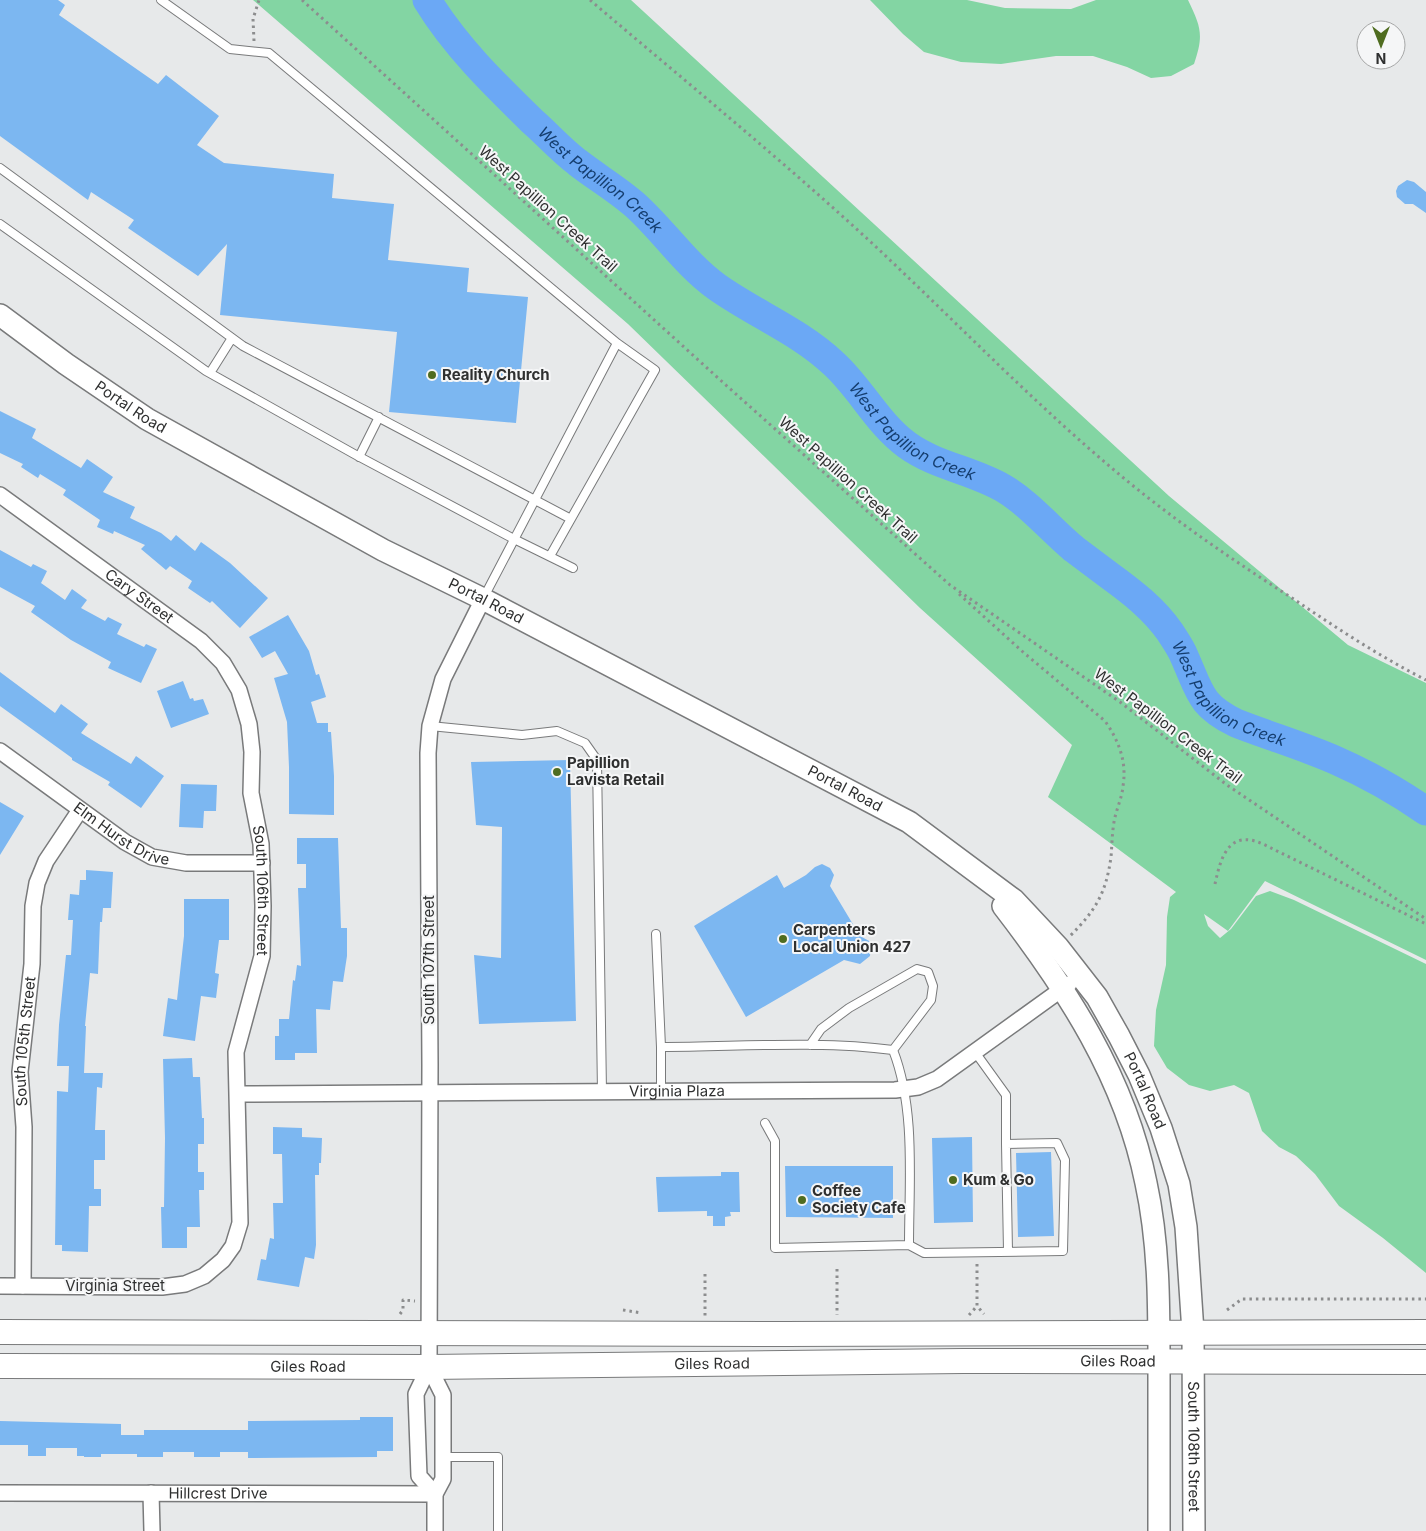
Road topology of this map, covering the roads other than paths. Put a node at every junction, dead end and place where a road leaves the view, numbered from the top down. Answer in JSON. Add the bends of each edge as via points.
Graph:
{"nodes":[{"id":1,"x":161,"y":0,"type":"edge"},
{"id":2,"x":0,"y":168,"type":"edge"},
{"id":3,"x":0,"y":224,"type":"edge"},
{"id":4,"x":0,"y":315,"type":"edge"},
{"id":5,"x":232,"y":338,"type":"junction"},
{"id":6,"x":617,"y":343,"type":"junction"},
{"id":7,"x":210,"y":373,"type":"junction"},
{"id":8,"x":379,"y":417,"type":"junction"},
{"id":9,"x":359,"y":457,"type":"junction"},
{"id":10,"x":0,"y":495,"type":"edge"},
{"id":11,"x":535,"y":499,"type":"junction"},
{"id":12,"x":571,"y":519,"type":"junction"},
{"id":13,"x":514,"y":539,"type":"junction"},
{"id":14,"x":550,"y":556,"type":"junction"},
{"id":15,"x":573,"y":568,"type":"dead end"},
{"id":16,"x":483,"y":598,"type":"junction"},
{"id":17,"x":249,"y":724,"type":"joint"},
{"id":18,"x":430,"y":726,"type":"junction"},
{"id":19,"x":0,"y":752,"type":"edge"},
{"id":20,"x":80,"y":810,"type":"junction"},
{"id":21,"x":262,"y":863,"type":"junction"},
{"id":22,"x":979,"y":874,"type":"junction"},
{"id":23,"x":656,"y":934,"type":"dead end"},
{"id":24,"x":1080,"y":976,"type":"junction"},
{"id":25,"x":1063,"y":988,"type":"junction"},
{"id":26,"x":810,"y":1045,"type":"junction"},
{"id":27,"x":661,"y":1047,"type":"junction"},
{"id":28,"x":893,"y":1050,"type":"junction"},
{"id":29,"x":975,"y":1052,"type":"junction"},
{"id":30,"x":905,"y":1089,"type":"junction"},
{"id":31,"x":602,"y":1092,"type":"junction"},
{"id":32,"x":661,"y":1092,"type":"junction"},
{"id":33,"x":430,"y":1093,"type":"junction"},
{"id":34,"x":238,"y":1094,"type":"junction"},
{"id":35,"x":765,"y":1124,"type":"dead end"},
{"id":36,"x":1006,"y":1144,"type":"junction"},
{"id":37,"x":909,"y":1245,"type":"junction"},
{"id":38,"x":1008,"y":1251,"type":"junction"},
{"id":39,"x":223,"y":1260,"type":"joint"},
{"id":40,"x":0,"y":1286,"type":"edge"},
{"id":41,"x":22,"y":1286,"type":"junction"},
{"id":42,"x":0,"y":1332,"type":"edge"},
{"id":43,"x":430,"y":1332,"type":"junction"},
{"id":44,"x":1193,"y":1332,"type":"junction"},
{"id":45,"x":1426,"y":1332,"type":"edge"},
{"id":46,"x":1159,"y":1333,"type":"junction"},
{"id":47,"x":1159,"y":1361,"type":"junction"},
{"id":48,"x":1193,"y":1361,"type":"junction"},
{"id":49,"x":1426,"y":1362,"type":"edge"},
{"id":50,"x":0,"y":1366,"type":"edge"},
{"id":51,"x":429,"y":1367,"type":"junction"},
{"id":52,"x":443,"y":1457,"type":"junction"},
{"id":53,"x":0,"y":1493,"type":"edge"},
{"id":54,"x":151,"y":1493,"type":"junction"},
{"id":55,"x":435,"y":1494,"type":"junction"},
{"id":56,"x":152,"y":1531,"type":"edge"},
{"id":57,"x":435,"y":1531,"type":"edge"},
{"id":58,"x":498,"y":1531,"type":"edge"},
{"id":59,"x":1159,"y":1531,"type":"edge"},
{"id":60,"x":1194,"y":1531,"type":"edge"}],
"edges":[{"from":1,"to":6,"type":"lane","via":[[230,49],[269,53]]},
{"from":2,"to":5,"type":"lane"},
{"from":3,"to":7,"type":"lane"},
{"from":4,"to":16,"type":"main road","name":"Portal Road","via":[[147,419],[383,550]]},
{"from":5,"to":7,"type":"lane"},
{"from":5,"to":8,"type":"lane"},
{"from":6,"to":11,"type":"lane"},
{"from":6,"to":12,"type":"lane","via":[[655,370]]},
{"from":7,"to":9,"type":"lane"},
{"from":8,"to":9,"type":"lane"},
{"from":8,"to":11,"type":"lane"},
{"from":9,"to":13,"type":"lane"},
{"from":10,"to":17,"type":"street","name":"Cary Street","via":[[201,641],[223,663],[239,690]]},
{"from":11,"to":12,"type":"lane"},
{"from":11,"to":13,"type":"lane"},
{"from":12,"to":14,"type":"lane"},
{"from":13,"to":14,"type":"lane"},
{"from":13,"to":16,"type":"lane"},
{"from":14,"to":15,"type":"lane"},
{"from":16,"to":18,"type":"street","name":"South 107th Street","via":[[443,678]]},
{"from":16,"to":22,"type":"main road","name":"Portal Road","via":[[908,822]]},
{"from":17,"to":21,"type":"street","name":"South 106th Street","via":[[251,793]]},
{"from":18,"to":31,"type":"lane","via":[[522,735],[557,731],[585,744],[597,760]]},
{"from":18,"to":33,"type":"street","name":"South 107th Street"},
{"from":19,"to":20,"type":"street","name":"Elm Hurst Drive"},
{"from":20,"to":21,"type":"street","name":"Elm Hurst Drive","via":[[152,857],[186,863]]},
{"from":20,"to":41,"type":"street","name":"South 105th Street","via":[[46,861],[33,906],[32,964],[20,1072],[24,1127]]},
{"from":21,"to":34,"type":"street","name":"South 106th Street","via":[[262,956],[236,1052]]},
{"from":22,"to":24,"type":"main road","name":"Portal Road","via":[[1014,900]]},
{"from":22,"to":25,"type":"main road","name":"Portal Road"},
{"from":23,"to":27,"type":"lane"},
{"from":24,"to":25,"type":"street","name":"Virginia Plaza"},
{"from":24,"to":44,"type":"main road","name":"Portal Road","via":[[1120,1036],[1164,1137],[1186,1227]]},
{"from":25,"to":29,"type":"street","name":"Virginia Plaza"},
{"from":25,"to":46,"type":"main road","name":"Portal Road","via":[[1108,1068],[1136,1144],[1154,1223]]},
{"from":26,"to":27,"type":"lane"},
{"from":26,"to":28,"type":"lane"},
{"from":26,"to":28,"type":"lane","via":[[821,1029],[849,1008],[917,969],[928,972],[933,986],[931,1000]]},
{"from":27,"to":32,"type":"lane"},
{"from":28,"to":30,"type":"lane"},
{"from":29,"to":30,"type":"street","name":"Virginia Plaza","via":[[936,1079],[918,1088]]},
{"from":29,"to":36,"type":"lane","via":[[1006,1095]]},
{"from":30,"to":32,"type":"street","name":"Virginia Plaza"},
{"from":30,"to":37,"type":"lane","via":[[909,1140]]},
{"from":31,"to":32,"type":"street","name":"Virginia Plaza"},
{"from":31,"to":33,"type":"street","name":"Virginia Plaza"},
{"from":33,"to":34,"type":"street","name":"Virginia Plaza"},
{"from":33,"to":43,"type":"street","name":"South 107th Street"},
{"from":34,"to":39,"type":"street","name":"South 106th Street","via":[[240,1223],[233,1246]]},
{"from":35,"to":37,"type":"lane","via":[[775,1141],[775,1248]]},
{"from":36,"to":38,"type":"lane"},
{"from":36,"to":38,"type":"lane","via":[[1057,1143],[1065,1160],[1063,1251]]},
{"from":37,"to":38,"type":"lane","via":[[924,1253]]},
{"from":39,"to":41,"type":"street","name":"Virginia Street","via":[[204,1276],[185,1284],[162,1287]]},
{"from":40,"to":41,"type":"street","name":"Virginia Street"},
{"from":42,"to":43,"type":"main road","name":"Giles Road"},
{"from":43,"to":46,"type":"main road","name":"Giles Road"},
{"from":43,"to":51,"type":"street","name":"South 107th Street"},
{"from":44,"to":45,"type":"main road","name":"Giles Road"},
{"from":44,"to":46,"type":"main road","name":"Giles Road"},
{"from":44,"to":48,"type":"main road","name":"Portal Road"},
{"from":46,"to":47,"type":"main road","name":"Portal Road"},
{"from":47,"to":48,"type":"main road","name":"Giles Road"},
{"from":47,"to":51,"type":"main road","name":"Giles Road"},
{"from":47,"to":59,"type":"main road"},
{"from":48,"to":49,"type":"main road","name":"Giles Road"},
{"from":48,"to":60,"type":"main road","name":"South 108th Street"},
{"from":50,"to":51,"type":"main road","name":"Giles Road"},
{"from":51,"to":52,"type":"street","via":[[443,1394]]},
{"from":51,"to":55,"type":"street","via":[[416,1394],[419,1476]]},
{"from":52,"to":55,"type":"street","via":[[443,1479]]},
{"from":52,"to":58,"type":"lane","via":[[498,1457]]},
{"from":53,"to":54,"type":"street","name":"Hillcrest Drive"},
{"from":54,"to":55,"type":"street","name":"Hillcrest Drive"},
{"from":54,"to":56,"type":"street"},
{"from":55,"to":57,"type":"street"}]}
